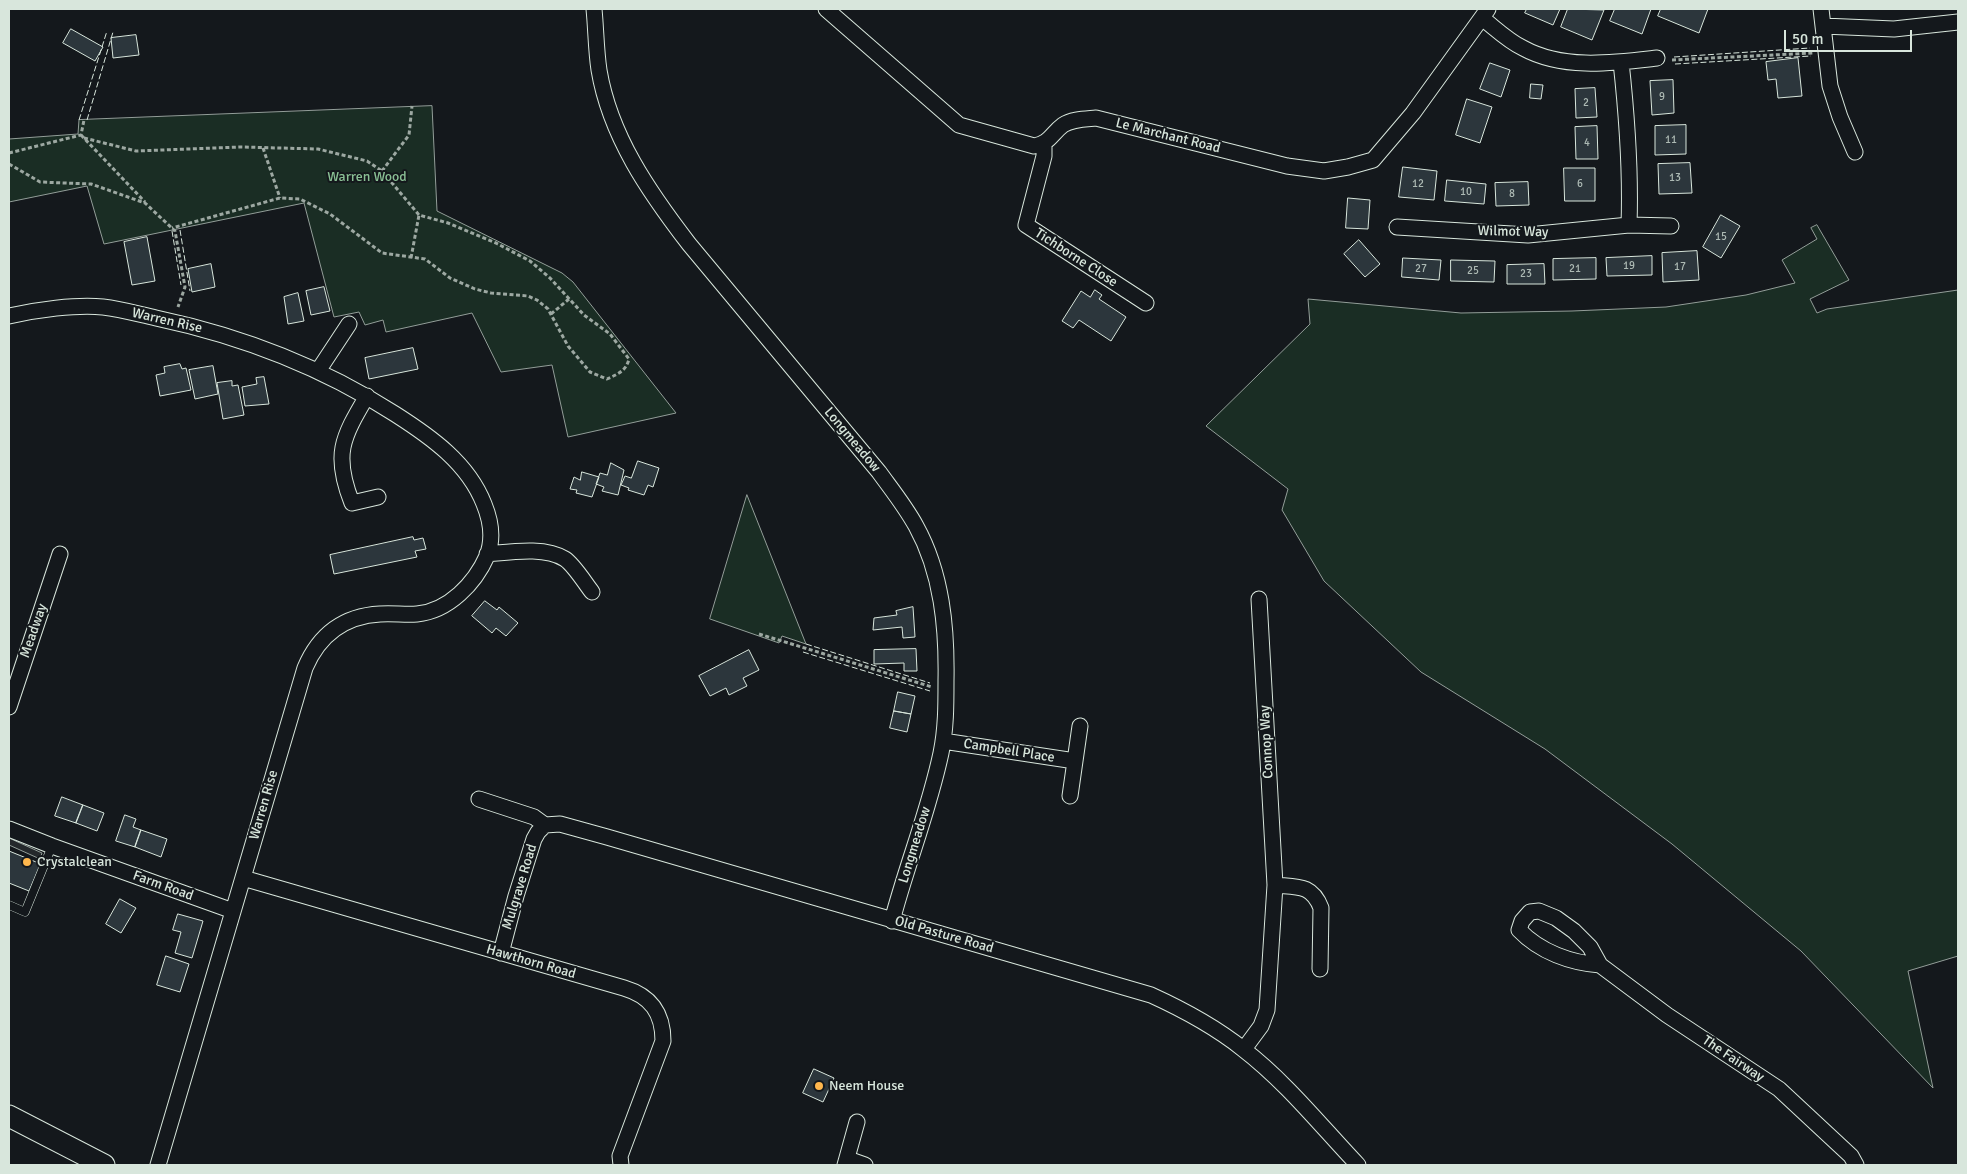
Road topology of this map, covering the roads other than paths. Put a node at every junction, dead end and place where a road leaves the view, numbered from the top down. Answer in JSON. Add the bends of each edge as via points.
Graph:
{"nodes":[{"id":1,"x":594,"y":9,"type":"edge"},
{"id":2,"x":826,"y":9,"type":"edge"},
{"id":3,"x":1821,"y":9,"type":"edge"},
{"id":4,"x":1485,"y":13,"type":"edge"},
{"id":5,"x":1958,"y":22,"type":"edge"},
{"id":6,"x":1823,"y":26,"type":"junction"},
{"id":7,"x":1657,"y":58,"type":"road end"},
{"id":8,"x":1622,"y":62,"type":"junction"},
{"id":9,"x":1044,"y":144,"type":"junction"},
{"id":10,"x":1855,"y":152,"type":"dead end"},
{"id":11,"x":1629,"y":225,"type":"junction"},
{"id":12,"x":1395,"y":226,"type":"dead end"},
{"id":13,"x":1671,"y":226,"type":"dead end"},
{"id":14,"x":1146,"y":303,"type":"dead end"},
{"id":15,"x":9,"y":316,"type":"edge"},
{"id":16,"x":349,"y":324,"type":"dead end"},
{"id":17,"x":318,"y":371,"type":"junction"},
{"id":18,"x":367,"y":396,"type":"junction"},
{"id":19,"x":378,"y":497,"type":"dead end"},
{"id":20,"x":60,"y":554,"type":"dead end"},
{"id":21,"x":487,"y":554,"type":"junction"},
{"id":22,"x":592,"y":592,"type":"dead end"},
{"id":23,"x":1259,"y":599,"type":"dead end"},
{"id":24,"x":9,"y":707,"type":"edge"},
{"id":25,"x":1080,"y":726,"type":"dead end"},
{"id":26,"x":943,"y":741,"type":"junction"},
{"id":27,"x":1075,"y":761,"type":"junction"},
{"id":28,"x":1070,"y":796,"type":"dead end"},
{"id":29,"x":479,"y":799,"type":"dead end"},
{"id":30,"x":545,"y":825,"type":"junction"},
{"id":31,"x":9,"y":829,"type":"edge"},
{"id":32,"x":52,"y":846,"type":"junction"},
{"id":33,"x":243,"y":878,"type":"junction"},
{"id":34,"x":1275,"y":885,"type":"junction"},
{"id":35,"x":9,"y":905,"type":"edge"},
{"id":36,"x":233,"y":911,"type":"junction"},
{"id":37,"x":892,"y":921,"type":"junction"},
{"id":38,"x":501,"y":953,"type":"junction"},
{"id":39,"x":1600,"y":965,"type":"junction"},
{"id":40,"x":1320,"y":969,"type":"dead end"},
{"id":41,"x":1244,"y":1049,"type":"junction"},
{"id":42,"x":9,"y":1116,"type":"edge"},
{"id":43,"x":857,"y":1122,"type":"dead end"},
{"id":44,"x":846,"y":1162,"type":"edge"},
{"id":45,"x":104,"y":1165,"type":"edge"},
{"id":46,"x":158,"y":1165,"type":"edge"},
{"id":47,"x":621,"y":1165,"type":"edge"},
{"id":48,"x":865,"y":1165,"type":"edge"},
{"id":49,"x":1358,"y":1165,"type":"edge"},
{"id":50,"x":1856,"y":1165,"type":"edge"}],
"edges":[{"from":1,"to":26,"type":"street","name":"Longmeadow","via":[[599,69],[608,105],[638,172],[689,244],[879,472],[917,527],[935,572],[945,626]]},
{"from":2,"to":9,"type":"street","via":[[960,125],[1034,146]]},
{"from":3,"to":6,"type":"street"},
{"from":4,"to":8,"type":"street","via":[[1521,47],[1537,55],[1586,64]]},
{"from":4,"to":9,"type":"street","name":"Le Marchant Road","via":[[1413,113],[1373,160],[1324,171],[1287,166],[1096,118],[1065,124]]},
{"from":5,"to":6,"type":"street","via":[[1894,29]]},
{"from":6,"to":10,"type":"street","via":[[1830,86]]},
{"from":7,"to":8,"type":"street"},
{"from":8,"to":11,"type":"street","via":[[1628,124]]},
{"from":9,"to":14,"type":"street","name":"Tichborne Close","via":[[1044,156],[1026,225]]},
{"from":11,"to":12,"type":"street","name":"Wilmot Way","via":[[1528,235]]},
{"from":11,"to":13,"type":"street","name":"Wilmot Way"},
{"from":15,"to":17,"type":"street","name":"Warren Rise","via":[[34,310],[110,308],[226,336]]},
{"from":16,"to":17,"type":"street"},
{"from":17,"to":18,"type":"street","name":"Warren Rise"},
{"from":18,"to":19,"type":"street","via":[[348,428],[341,459],[352,503]]},
{"from":18,"to":21,"type":"street","name":"Warren Rise","via":[[432,439],[466,473],[487,512],[491,536]]},
{"from":20,"to":24,"type":"street","name":"Meadway"},
{"from":21,"to":22,"type":"street","via":[[550,553],[565,559]]},
{"from":21,"to":33,"type":"street","name":"Warren Rise","via":[[466,589],[438,608],[417,614],[382,614],[350,620],[322,640],[305,668]]},
{"from":23,"to":34,"type":"street","name":"Connop Way"},
{"from":25,"to":27,"type":"street"},
{"from":26,"to":27,"type":"street","name":"Campbell Place"},
{"from":26,"to":37,"type":"street","name":"Longmeadow","via":[[933,786]]},
{"from":27,"to":28,"type":"street"},
{"from":29,"to":30,"type":"street","name":"Old Pasture Road","via":[[534,817]]},
{"from":30,"to":37,"type":"street","name":"Old Pasture Road","via":[[567,826]]},
{"from":30,"to":38,"type":"street","name":"Mulgrave Road","via":[[534,839]]},
{"from":31,"to":32,"type":"street","name":"Farm Road"},
{"from":32,"to":35,"type":"lane","via":[[26,912]]},
{"from":32,"to":36,"type":"street","name":"Farm Road"},
{"from":33,"to":36,"type":"street","name":"Warren Rise"},
{"from":33,"to":38,"type":"street","name":"Hawthorn Road"},
{"from":34,"to":40,"type":"street","via":[[1305,888],[1316,896],[1321,908]]},
{"from":34,"to":41,"type":"street","name":"Connop Way","via":[[1267,1010],[1261,1026]]},
{"from":36,"to":46,"type":"street","name":"Warren Rise"},
{"from":37,"to":41,"type":"street","name":"Old Pasture Road","via":[[1150,995],[1199,1018]]},
{"from":38,"to":47,"type":"street","name":"Hawthorn Road","via":[[632,991],[647,998],[657,1011],[663,1041],[620,1156]]},
{"from":39,"to":39,"type":"street","name":"The Fairway","via":[[1579,963],[1549,952],[1519,930],[1522,921],[1530,912],[1539,911],[1556,918],[1590,947]]},
{"from":39,"to":50,"type":"street","name":"The Fairway","via":[[1667,1015],[1779,1090],[1851,1156]]},
{"from":41,"to":49,"type":"street","name":"Old Pasture Road"},
{"from":42,"to":45,"type":"main road"},
{"from":43,"to":44,"type":"street"},
{"from":44,"to":48,"type":"street"}]}
